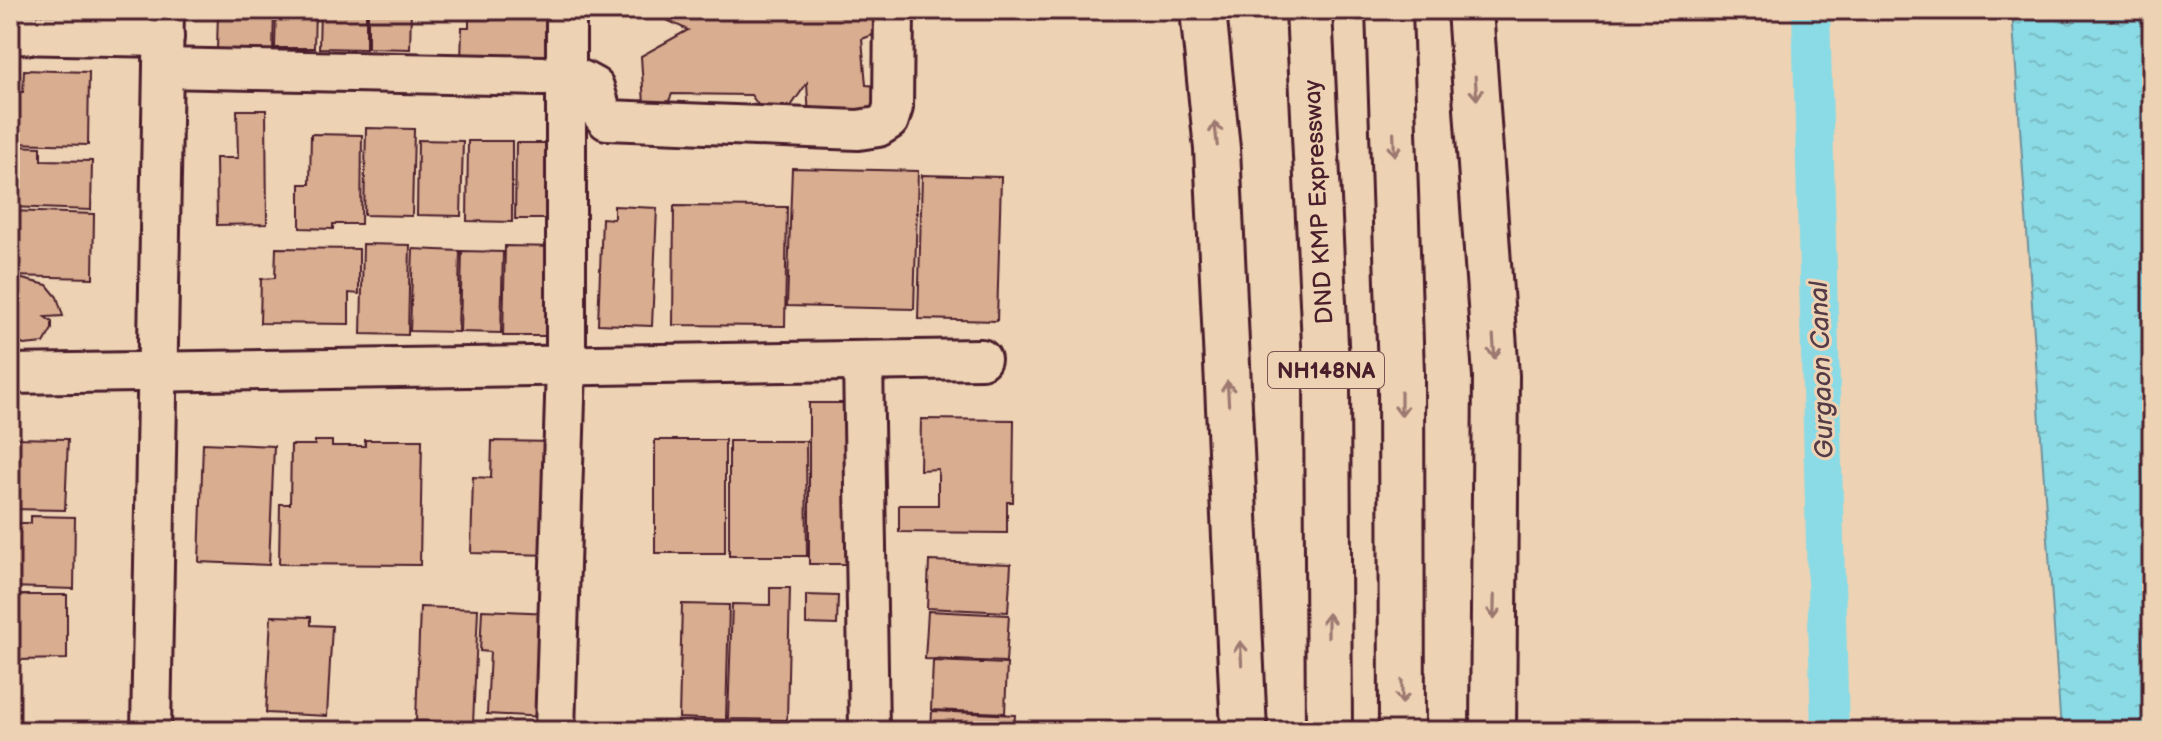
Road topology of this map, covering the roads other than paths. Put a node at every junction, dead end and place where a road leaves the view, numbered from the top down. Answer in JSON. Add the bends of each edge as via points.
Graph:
{"nodes":[{"id":1,"x":566,"y":10,"type":"edge"},
{"id":2,"x":894,"y":10,"type":"edge"},
{"id":3,"x":1203,"y":10,"type":"edge"},
{"id":4,"x":1309,"y":10,"type":"edge"},
{"id":5,"x":1389,"y":10,"type":"edge"},
{"id":6,"x":1470,"y":10,"type":"edge"},
{"id":7,"x":10,"y":34,"type":"edge"},
{"id":8,"x":164,"y":38,"type":"edge"},
{"id":9,"x":554,"y":78,"type":"junction"},
{"id":10,"x":981,"y":359,"type":"dead end"},
{"id":11,"x":863,"y":361,"type":"junction"},
{"id":12,"x":566,"y":366,"type":"junction"},
{"id":13,"x":158,"y":372,"type":"junction"},
{"id":14,"x":10,"y":374,"type":"edge"},
{"id":15,"x":151,"y":731,"type":"edge"},
{"id":16,"x":555,"y":731,"type":"edge"},
{"id":17,"x":869,"y":731,"type":"edge"},
{"id":18,"x":1244,"y":731,"type":"edge"},
{"id":19,"x":1329,"y":731,"type":"edge"},
{"id":20,"x":1402,"y":731,"type":"edge"},
{"id":21,"x":1493,"y":731,"type":"edge"}],
"edges":[{"from":1,"to":9,"type":"street"},
{"from":2,"to":9,"type":"street","via":[[893,107],[889,120],[878,127],[607,120],[594,87]]},
{"from":18,"to":3,"type":"main road","one_way":true,"via":[[1217,149]]},
{"from":19,"to":4,"type":"main road","name":"DND KMP Expressway","number":"NH148NA","one_way":true,"via":[[1327,386]]},
{"from":5,"to":20,"type":"main road","number":"NH148NA","one_way":true,"via":[[1401,373]]},
{"from":6,"to":21,"type":"main road","one_way":true,"via":[[1496,376]]},
{"from":7,"to":8,"type":"street"},
{"from":8,"to":9,"type":"street"},
{"from":8,"to":13,"type":"street"},
{"from":9,"to":12,"type":"street"},
{"from":10,"to":11,"type":"street"},
{"from":11,"to":12,"type":"street"},
{"from":11,"to":17,"type":"street"},
{"from":12,"to":13,"type":"street"},
{"from":12,"to":16,"type":"street"},
{"from":13,"to":14,"type":"street"},
{"from":13,"to":15,"type":"street"}]}
